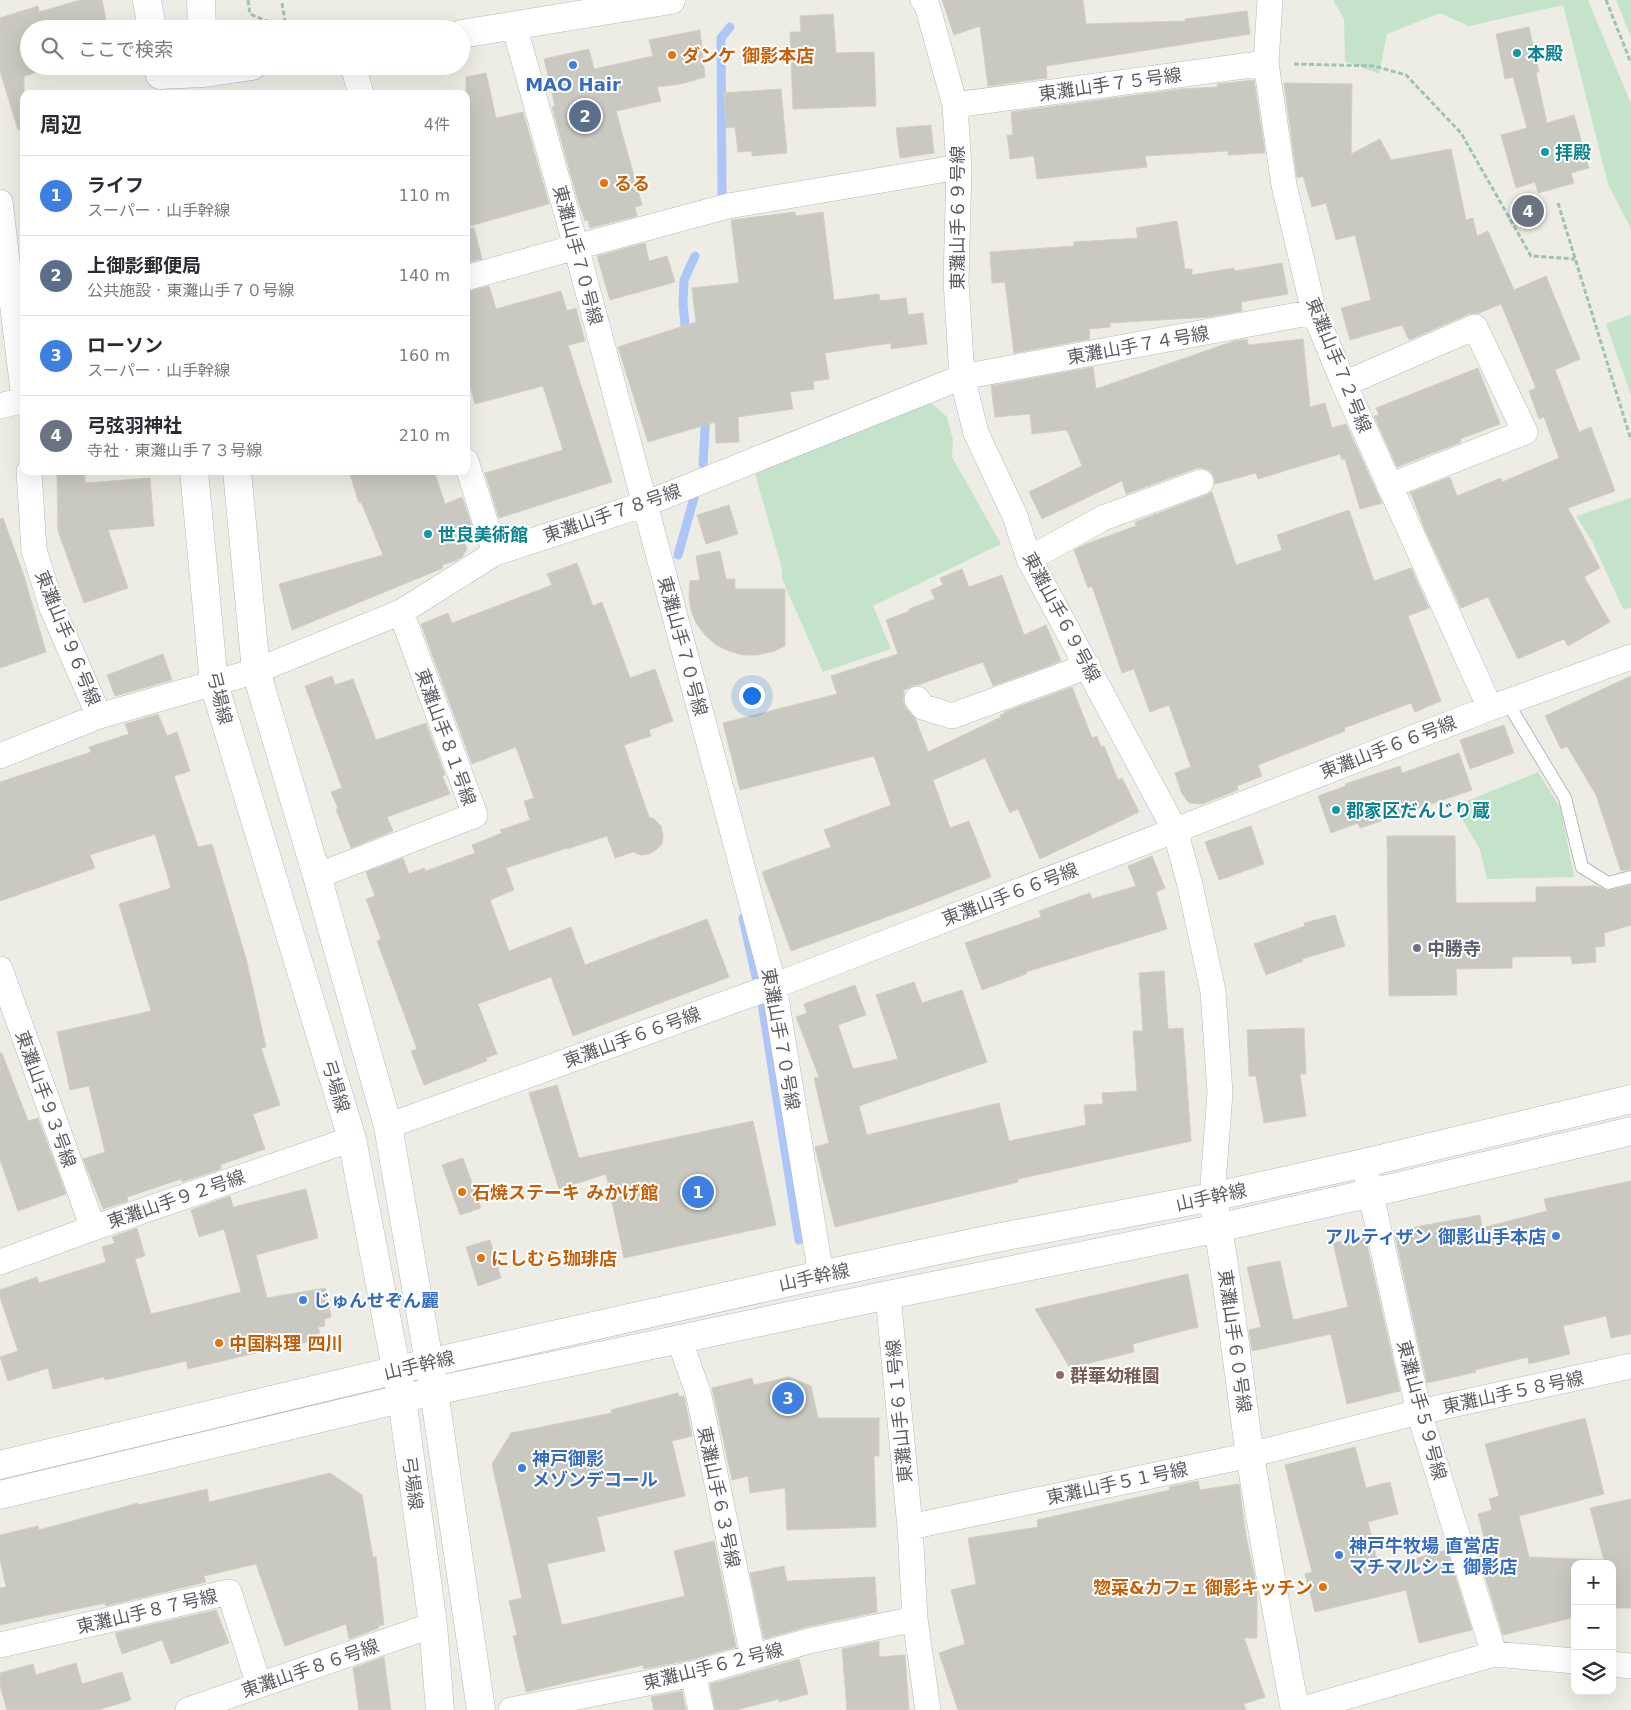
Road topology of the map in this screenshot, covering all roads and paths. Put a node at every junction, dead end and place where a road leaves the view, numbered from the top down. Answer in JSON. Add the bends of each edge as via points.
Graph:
{"nodes":[{"id":1,"x":147,"y":0,"type":"edge"},
{"id":2,"x":201,"y":0,"type":"edge"},
{"id":3,"x":248,"y":0,"type":"edge"},
{"id":4,"x":671,"y":0,"type":"edge"},
{"id":5,"x":923,"y":0,"type":"edge"},
{"id":6,"x":1270,"y":0,"type":"edge"},
{"id":7,"x":1606,"y":0,"type":"edge"},
{"id":8,"x":282,"y":3,"type":"dead end"},
{"id":9,"x":150,"y":20,"type":"edge"},
{"id":10,"x":202,"y":20,"type":"edge"},
{"id":11,"x":264,"y":20,"type":"edge"},
{"id":12,"x":285,"y":20,"type":"edge"},
{"id":13,"x":514,"y":25,"type":"junction"},
{"id":14,"x":470,"y":32,"type":"edge"},
{"id":15,"x":1266,"y":63,"type":"junction"},
{"id":16,"x":1631,"y":63,"type":"edge"},
{"id":17,"x":356,"y":75,"type":"edge"},
{"id":18,"x":160,"y":78,"type":"edge"},
{"id":19,"x":204,"y":78,"type":"edge"},
{"id":20,"x":360,"y":90,"type":"edge"},
{"id":21,"x":955,"y":106,"type":"junction"},
{"id":22,"x":959,"y":167,"type":"junction"},
{"id":23,"x":0,"y":202,"type":"edge"},
{"id":24,"x":1558,"y":203,"type":"dead end"},
{"id":25,"x":576,"y":247,"type":"junction"},
{"id":26,"x":1575,"y":259,"type":"junction"},
{"id":27,"x":470,"y":277,"type":"edge"},
{"id":28,"x":1314,"y":312,"type":"junction"},
{"id":29,"x":20,"y":366,"type":"edge"},
{"id":30,"x":962,"y":377,"type":"junction"},
{"id":31,"x":1344,"y":384,"type":"junction"},
{"id":32,"x":20,"y":400,"type":"edge"},
{"id":33,"x":0,"y":406,"type":"edge"},
{"id":34,"x":1631,"y":440,"type":"edge"},
{"id":35,"x":470,"y":474,"type":"edge"},
{"id":36,"x":29,"y":475,"type":"edge"},
{"id":37,"x":194,"y":475,"type":"edge"},
{"id":38,"x":237,"y":475,"type":"edge"},
{"id":39,"x":1201,"y":482,"type":"dead end"},
{"id":40,"x":1390,"y":486,"type":"junction"},
{"id":41,"x":645,"y":504,"type":"junction"},
{"id":42,"x":495,"y":553,"type":"junction"},
{"id":43,"x":1029,"y":559,"type":"junction"},
{"id":44,"x":400,"y":612,"type":"junction"},
{"id":45,"x":1631,"y":657,"type":"edge"},
{"id":46,"x":1088,"y":666,"type":"junction"},
{"id":47,"x":256,"y":672,"type":"junction"},
{"id":48,"x":214,"y":684,"type":"junction"},
{"id":49,"x":917,"y":699,"type":"dead end"},
{"id":50,"x":1498,"y":705,"type":"junction"},
{"id":51,"x":99,"y":716,"type":"junction"},
{"id":52,"x":0,"y":756,"type":"edge"},
{"id":53,"x":1175,"y":830,"type":"junction"},
{"id":54,"x":317,"y":876,"type":"junction"},
{"id":55,"x":1631,"y":877,"type":"edge"},
{"id":56,"x":0,"y":970,"type":"edge"},
{"id":57,"x":774,"y":986,"type":"junction"},
{"id":58,"x":1631,"y":1099,"type":"edge"},
{"id":59,"x":388,"y":1126,"type":"junction"},
{"id":60,"x":1631,"y":1130,"type":"edge"},
{"id":61,"x":352,"y":1139,"type":"junction"},
{"id":62,"x":1364,"y":1163,"type":"junction"},
{"id":63,"x":1371,"y":1193,"type":"junction"},
{"id":64,"x":1212,"y":1197,"type":"junction"},
{"id":65,"x":93,"y":1228,"type":"junction"},
{"id":66,"x":1218,"y":1228,"type":"junction"},
{"id":67,"x":0,"y":1262,"type":"edge"},
{"id":68,"x":821,"y":1275,"type":"junction"},
{"id":69,"x":888,"y":1295,"type":"junction"},
{"id":70,"x":679,"y":1339,"type":"junction"},
{"id":71,"x":429,"y":1363,"type":"junction"},
{"id":72,"x":1631,"y":1366,"type":"edge"},
{"id":73,"x":397,"y":1370,"type":"junction"},
{"id":74,"x":434,"y":1391,"type":"junction"},
{"id":75,"x":402,"y":1399,"type":"junction"},
{"id":76,"x":1419,"y":1412,"type":"junction"},
{"id":77,"x":1250,"y":1455,"type":"junction"},
{"id":78,"x":0,"y":1465,"type":"edge"},
{"id":79,"x":0,"y":1495,"type":"edge"},
{"id":80,"x":910,"y":1527,"type":"junction"},
{"id":81,"x":915,"y":1619,"type":"junction"},
{"id":82,"x":432,"y":1625,"type":"junction"},
{"id":83,"x":0,"y":1646,"type":"edge"},
{"id":84,"x":1494,"y":1654,"type":"junction"},
{"id":85,"x":753,"y":1656,"type":"junction"},
{"id":86,"x":1571,"y":1661,"type":"edge"},
{"id":87,"x":1616,"y":1664,"type":"edge"},
{"id":88,"x":1631,"y":1666,"type":"edge"},
{"id":89,"x":693,"y":1674,"type":"junction"},
{"id":90,"x":259,"y":1685,"type":"junction"},
{"id":91,"x":188,"y":1710,"type":"edge"},
{"id":92,"x":440,"y":1710,"type":"edge"},
{"id":93,"x":481,"y":1710,"type":"edge"},
{"id":94,"x":511,"y":1710,"type":"edge"},
{"id":95,"x":700,"y":1710,"type":"edge"},
{"id":96,"x":928,"y":1710,"type":"edge"},
{"id":97,"x":1295,"y":1710,"type":"edge"},
{"id":98,"x":1300,"y":1710,"type":"edge"}],
"edges":[{"from":1,"to":9,"type":"street"},
{"from":2,"to":10,"type":"street"},
{"from":3,"to":11,"type":"path","via":[[250,14]]},
{"from":4,"to":13,"type":"street"},
{"from":5,"to":21,"type":"street","name":"東灘山手６９号線","via":[[927,4]]},
{"from":6,"to":15,"type":"street","name":"東灘山手７２号線"},
{"from":7,"to":16,"type":"path"},
{"from":8,"to":12,"type":"path"},
{"from":13,"to":14,"type":"street"},
{"from":13,"to":25,"type":"street","name":"東灘山手７０号線"},
{"from":15,"to":21,"type":"street","name":"東灘山手７５号線"},
{"from":15,"to":26,"type":"path","via":[[1374,66],[1406,75],[1462,133],[1531,256]]},
{"from":15,"to":28,"type":"street","name":"東灘山手７２号線","via":[[1284,185]]},
{"from":17,"to":20,"type":"street"},
{"from":18,"to":19,"type":"street"},
{"from":21,"to":22,"type":"street","name":"東灘山手６９号線"},
{"from":22,"to":25,"type":"street","via":[[728,206]]},
{"from":22,"to":30,"type":"street","name":"東灘山手６９号線","via":[[956,281]]},
{"from":23,"to":29,"type":"street"},
{"from":24,"to":26,"type":"path"},
{"from":25,"to":27,"type":"street"},
{"from":25,"to":41,"type":"street","name":"東灘山手７０号線"},
{"from":26,"to":34,"type":"path"},
{"from":28,"to":30,"type":"street","name":"東灘山手７４号線"},
{"from":28,"to":31,"type":"street","name":"東灘山手７２号線"},
{"from":30,"to":41,"type":"street","name":"東灘山手７８号線"},
{"from":30,"to":43,"type":"street","name":"東灘山手６９号線","via":[[976,433],[1015,516]]},
{"from":31,"to":40,"type":"street","name":"東灘山手７２号線"},
{"from":31,"to":40,"type":"street","via":[[1475,327],[1525,432]]},
{"from":32,"to":33,"type":"street"},
{"from":35,"to":42,"type":"street"},
{"from":36,"to":51,"type":"street","name":"東灘山手９６号線","via":[[34,550],[52,608]]},
{"from":37,"to":48,"type":"street","name":"弓場線"},
{"from":38,"to":47,"type":"street","name":"弓場線"},
{"from":39,"to":43,"type":"street","via":[[1103,518]]},
{"from":40,"to":50,"type":"street","name":"東灘山手７２号線"},
{"from":41,"to":42,"type":"street","name":"東灘山手７８号線"},
{"from":41,"to":57,"type":"street","name":"東灘山手７０号線"},
{"from":42,"to":44,"type":"street","name":"東灘山手７８号線"},
{"from":43,"to":46,"type":"street","name":"東灘山手６９号線"},
{"from":44,"to":47,"type":"street","name":"東灘山手７８号線"},
{"from":44,"to":54,"type":"street","name":"東灘山手８１号線","via":[[475,815]]},
{"from":45,"to":50,"type":"street","name":"東灘山手６６号線"},
{"from":46,"to":49,"type":"street","via":[[952,716],[923,707]]},
{"from":46,"to":53,"type":"street","name":"東灘山手６９号線"},
{"from":47,"to":48,"type":"street","name":"東灘山手７８号線"},
{"from":47,"to":54,"type":"street","name":"弓場線"},
{"from":48,"to":51,"type":"street","name":"東灘山手７８号線"},
{"from":48,"to":61,"type":"street","name":"弓場線"},
{"from":50,"to":53,"type":"street","name":"東灘山手６６号線"},
{"from":50,"to":55,"type":"lane","via":[[1566,798],[1582,867],[1608,883]]},
{"from":51,"to":52,"type":"street","name":"東灘山手７８号線"},
{"from":53,"to":57,"type":"street","name":"東灘山手６６号線"},
{"from":53,"to":64,"type":"street","name":"東灘山手６９号線","via":[[1213,991],[1220,1093]]},
{"from":54,"to":59,"type":"street","name":"弓場線"},
{"from":56,"to":65,"type":"street","name":"東灘山手９３号線"},
{"from":57,"to":59,"type":"street","name":"東灘山手６６号線"},
{"from":57,"to":68,"type":"street","name":"東灘山手７０号線"},
{"from":58,"to":62,"type":"street","name":"山手幹線"},
{"from":59,"to":71,"type":"street","name":"弓場線"},
{"from":60,"to":63,"type":"street","name":"山手幹線"},
{"from":61,"to":65,"type":"street","name":"東灘山手９２号線"},
{"from":61,"to":73,"type":"street","name":"弓場線"},
{"from":62,"to":63,"type":"street","name":"東灘山手５９号線"},
{"from":62,"to":64,"type":"street","name":"山手幹線"},
{"from":63,"to":66,"type":"street","name":"山手幹線"},
{"from":63,"to":76,"type":"street","name":"東灘山手５９号線"},
{"from":64,"to":66,"type":"street","name":"東灘山手６０号線"},
{"from":64,"to":68,"type":"street","name":"山手幹線"},
{"from":65,"to":67,"type":"street","name":"東灘山手９２号線"},
{"from":66,"to":69,"type":"street","name":"山手幹線"},
{"from":66,"to":77,"type":"street","name":"東灘山手６０号線"},
{"from":68,"to":71,"type":"street","name":"山手幹線"},
{"from":69,"to":70,"type":"street","name":"山手幹線"},
{"from":69,"to":80,"type":"street","name":"東灘山手６１号線"},
{"from":70,"to":74,"type":"street","name":"山手幹線"},
{"from":70,"to":85,"type":"street","name":"東灘山手６３号線","via":[[698,1392]]},
{"from":71,"to":73,"type":"street","name":"山手幹線"},
{"from":71,"to":74,"type":"street","name":"弓場線"},
{"from":72,"to":76,"type":"street","name":"東灘山手５８号線"},
{"from":73,"to":75,"type":"street","name":"弓場線"},
{"from":73,"to":78,"type":"street","name":"山手幹線"},
{"from":74,"to":75,"type":"street","name":"山手幹線"},
{"from":74,"to":93,"type":"street","name":"弓場線"},
{"from":75,"to":79,"type":"street","name":"山手幹線"},
{"from":75,"to":82,"type":"street","name":"弓場線"},
{"from":76,"to":77,"type":"street","name":"東灘山手５８号線"},
{"from":76,"to":84,"type":"street","name":"東灘山手５９号線"},
{"from":77,"to":80,"type":"street","name":"東灘山手５１号線"},
{"from":77,"to":97,"type":"street"},
{"from":80,"to":81,"type":"street"},
{"from":81,"to":85,"type":"street","name":"東灘山手６２号線"},
{"from":81,"to":96,"type":"street"},
{"from":82,"to":90,"type":"street","name":"東灘山手８６号線"},
{"from":82,"to":92,"type":"street","name":"弓場線"},
{"from":83,"to":90,"type":"street","name":"東灘山手８７号線","via":[[229,1592]]},
{"from":84,"to":86,"type":"street"},
{"from":84,"to":98,"type":"street"},
{"from":85,"to":89,"type":"street","name":"東灘山手６２号線"},
{"from":87,"to":88,"type":"street"},
{"from":89,"to":94,"type":"street","name":"東灘山手６２号線"},
{"from":89,"to":95,"type":"street"},
{"from":90,"to":91,"type":"street","name":"東灘山手８６号線"}]}
